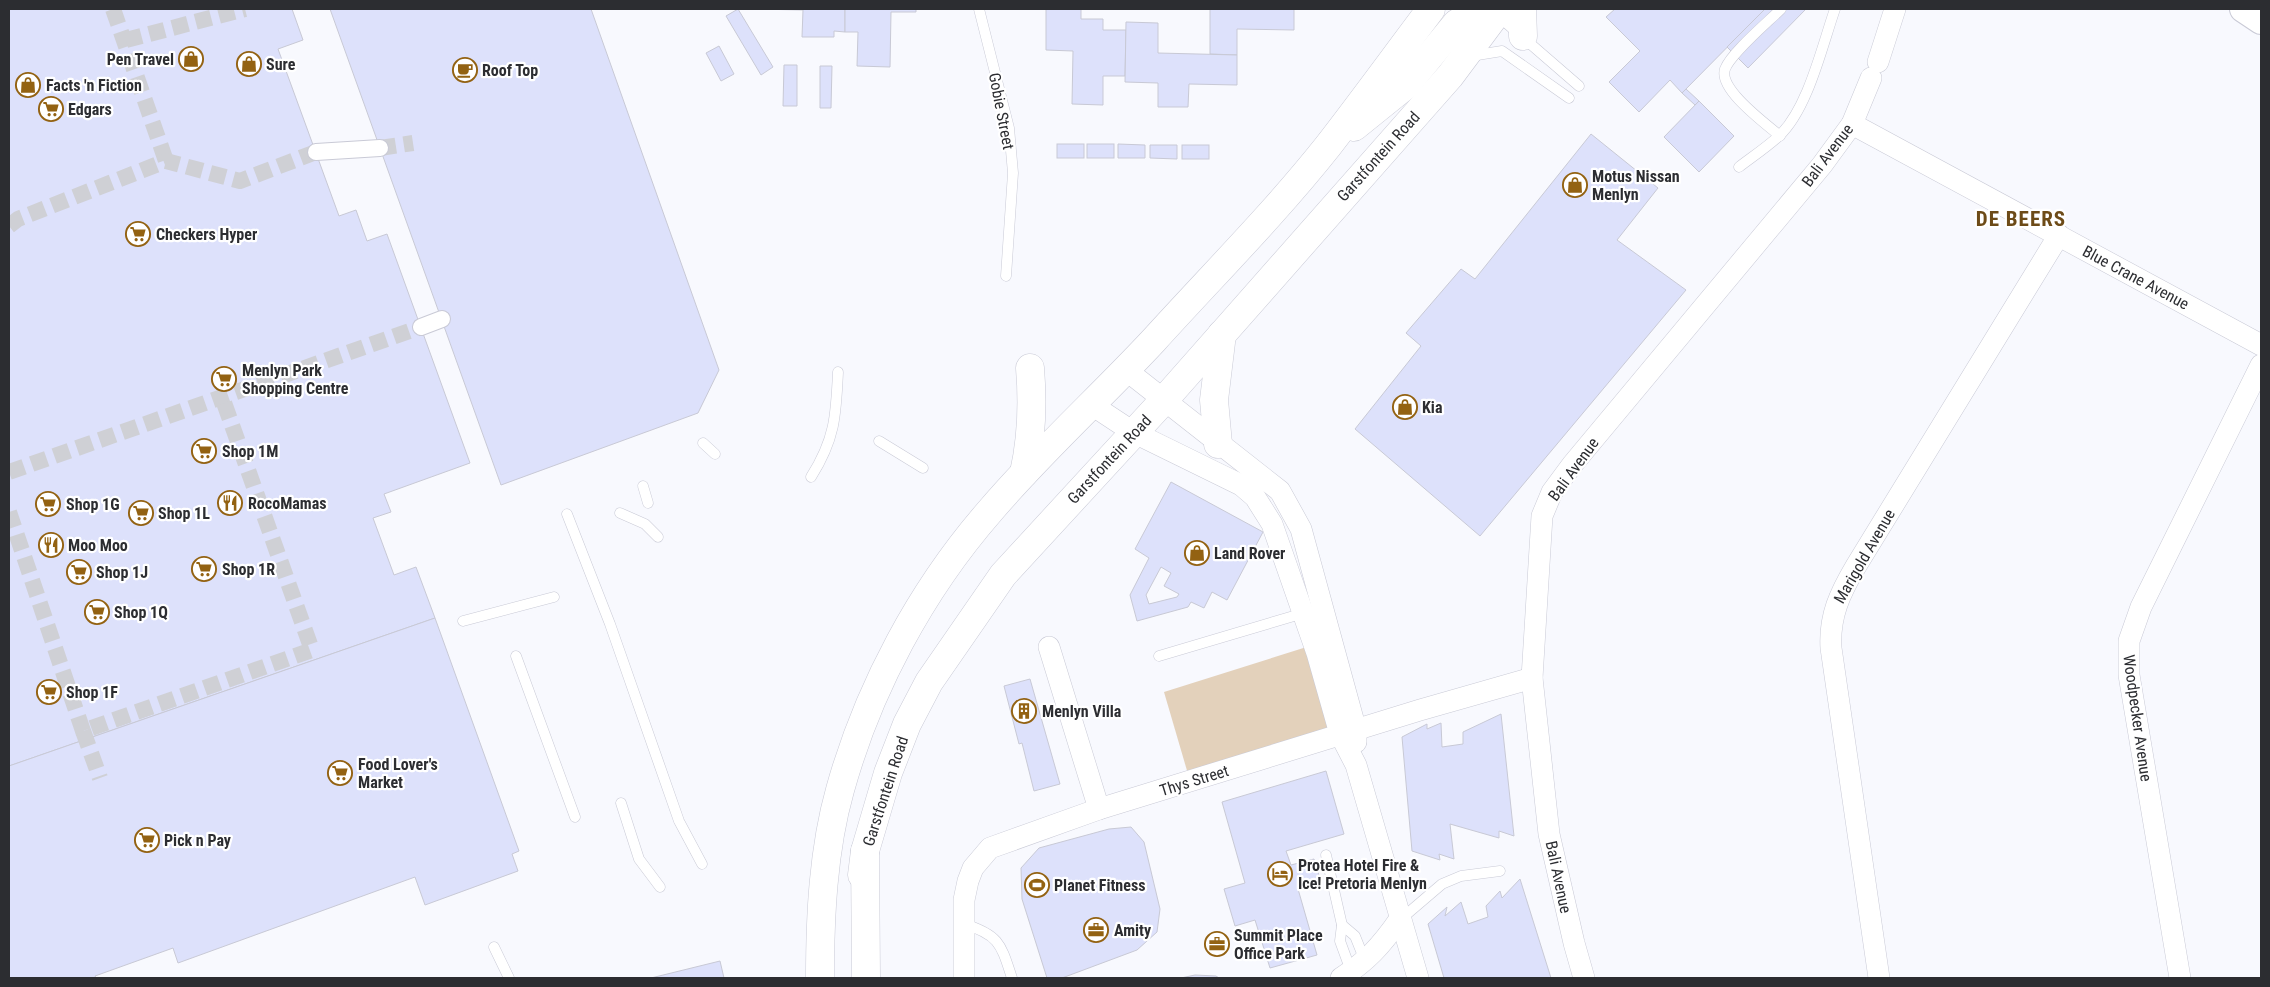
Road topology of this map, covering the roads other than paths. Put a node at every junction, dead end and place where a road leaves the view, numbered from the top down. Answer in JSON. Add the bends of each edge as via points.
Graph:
{"nodes":[{"id":1,"x":979,"y":9,"type":"edge"},
{"id":2,"x":1431,"y":9,"type":"edge"},
{"id":3,"x":1522,"y":9,"type":"edge"},
{"id":4,"x":1781,"y":9,"type":"edge"},
{"id":5,"x":1835,"y":9,"type":"edge"},
{"id":6,"x":1895,"y":9,"type":"edge"},
{"id":7,"x":2245,"y":9,"type":"edge"},
{"id":8,"x":1498,"y":12,"type":"edge"},
{"id":9,"x":2261,"y":13,"type":"edge"},
{"id":10,"x":2261,"y":21,"type":"edge"},
{"id":11,"x":1523,"y":36,"type":"junction"},
{"id":12,"x":1465,"y":58,"type":"junction"},
{"id":13,"x":1579,"y":86,"type":"dead end"},
{"id":14,"x":1570,"y":98,"type":"dead end"},
{"id":15,"x":1852,"y":124,"type":"junction"},
{"id":16,"x":1780,"y":136,"type":"junction"},
{"id":17,"x":1327,"y":147,"type":"junction"},
{"id":18,"x":380,"y":148,"type":"tunnel mouth"},
{"id":19,"x":316,"y":152,"type":"tunnel mouth"},
{"id":20,"x":1739,"y":167,"type":"dead end"},
{"id":21,"x":2059,"y":235,"type":"junction"},
{"id":22,"x":1006,"y":276,"type":"dead end"},
{"id":23,"x":442,"y":319,"type":"dead end"},
{"id":24,"x":421,"y":327,"type":"tunnel mouth"},
{"id":25,"x":1222,"y":334,"type":"junction"},
{"id":26,"x":2261,"y":345,"type":"edge"},
{"id":27,"x":2261,"y":365,"type":"edge"},
{"id":28,"x":1030,"y":368,"type":"dead end"},
{"id":29,"x":1126,"y":370,"type":"junction"},
{"id":30,"x":838,"y":372,"type":"dead end"},
{"id":31,"x":1165,"y":399,"type":"junction"},
{"id":32,"x":1092,"y":406,"type":"junction"},
{"id":33,"x":1133,"y":432,"type":"junction"},
{"id":34,"x":879,"y":441,"type":"dead end"},
{"id":35,"x":703,"y":443,"type":"dead end"},
{"id":36,"x":1218,"y":444,"type":"junction"},
{"id":37,"x":715,"y":454,"type":"dead end"},
{"id":38,"x":923,"y":468,"type":"dead end"},
{"id":39,"x":1024,"y":472,"type":"junction"},
{"id":40,"x":811,"y":477,"type":"dead end"},
{"id":41,"x":643,"y":486,"type":"dead end"},
{"id":42,"x":648,"y":503,"type":"dead end"},
{"id":43,"x":620,"y":513,"type":"dead end"},
{"id":44,"x":567,"y":514,"type":"dead end"},
{"id":45,"x":658,"y":537,"type":"dead end"},
{"id":46,"x":554,"y":597,"type":"dead end"},
{"id":47,"x":1313,"y":610,"type":"junction"},
{"id":48,"x":463,"y":621,"type":"dead end"},
{"id":49,"x":1049,"y":647,"type":"dead end"},
{"id":50,"x":516,"y":656,"type":"dead end"},
{"id":51,"x":1159,"y":656,"type":"dead end"},
{"id":52,"x":1532,"y":678,"type":"junction"},
{"id":53,"x":1348,"y":732,"type":"junction"},
{"id":54,"x":621,"y":804,"type":"dead end"},
{"id":55,"x":1099,"y":809,"type":"junction"},
{"id":56,"x":575,"y":818,"type":"dead end"},
{"id":57,"x":866,"y":851,"type":"junction"},
{"id":58,"x":1326,"y":855,"type":"dead end"},
{"id":59,"x":702,"y":864,"type":"dead end"},
{"id":60,"x":1500,"y":871,"type":"dead end"},
{"id":61,"x":660,"y":887,"type":"dead end"},
{"id":62,"x":1399,"y":920,"type":"junction"},
{"id":63,"x":964,"y":924,"type":"junction"},
{"id":64,"x":1342,"y":925,"type":"junction"},
{"id":65,"x":494,"y":946,"type":"dead end"},
{"id":66,"x":1352,"y":970,"type":"edge"},
{"id":67,"x":509,"y":978,"type":"edge"},
{"id":68,"x":820,"y":978,"type":"edge"},
{"id":69,"x":852,"y":978,"type":"edge"},
{"id":70,"x":866,"y":978,"type":"edge"},
{"id":71,"x":964,"y":978,"type":"edge"},
{"id":72,"x":1012,"y":978,"type":"edge"},
{"id":73,"x":1418,"y":978,"type":"edge"},
{"id":74,"x":1584,"y":978,"type":"edge"},
{"id":75,"x":1880,"y":978,"type":"edge"},
{"id":76,"x":2180,"y":978,"type":"edge"}],
"edges":[{"from":1,"to":22,"type":"lane","name":"Gobie Street","via":[[1009,128],[1013,172]]},
{"from":2,"to":17,"type":"main road"},
{"from":3,"to":11,"type":"main road"},
{"from":4,"to":16,"type":"lane","via":[[1731,59],[1725,70],[1725,80],[1731,91]]},
{"from":5,"to":16,"type":"lane","via":[[1801,106]]},
{"from":6,"to":15,"type":"street","name":"Bali Avenue"},
{"from":7,"to":9,"type":"street"},
{"from":7,"to":10,"type":"street"},
{"from":8,"to":11,"type":"lane"},
{"from":8,"to":12,"type":"main road","name":"Garstfontein Road"},
{"from":8,"to":17,"type":"main road","via":[[1475,15],[1457,23],[1406,85]]},
{"from":11,"to":13,"type":"lane"},
{"from":12,"to":14,"type":"lane","via":[[1502,51]]},
{"from":12,"to":25,"type":"main road","name":"Garstfontein Road"},
{"from":15,"to":21,"type":"street","name":"Blue Crane Avenue"},
{"from":15,"to":52,"type":"street","name":"Bali Avenue","via":[[1822,165],[1552,492],[1539,534]]},
{"from":16,"to":20,"type":"lane"},
{"from":17,"to":29,"type":"main road"},
{"from":18,"to":19,"type":"street"},
{"from":21,"to":26,"type":"street","name":"Blue Crane Avenue"},
{"from":21,"to":75,"type":"street","name":"Marigold Avenue","via":[[1856,566],[1834,608],[1831,648]]},
{"from":23,"to":24,"type":"street"},
{"from":25,"to":31,"type":"main road","name":"Garstfontein Road"},
{"from":25,"to":36,"type":"main road","via":[[1214,400]]},
{"from":27,"to":76,"type":"street","name":"Woodpecker Avenue","via":[[2141,607],[2129,641],[2129,675]]},
{"from":28,"to":39,"type":"main road","via":[[1033,410]]},
{"from":29,"to":31,"type":"street"},
{"from":29,"to":32,"type":"main road"},
{"from":30,"to":40,"type":"lane","via":[[832,435]]},
{"from":31,"to":33,"type":"main road","name":"Garstfontein Road"},
{"from":31,"to":36,"type":"street"},
{"from":32,"to":33,"type":"street"},
{"from":32,"to":39,"type":"main road"},
{"from":33,"to":47,"type":"street","via":[[1241,485],[1255,497],[1272,524]]},
{"from":33,"to":57,"type":"main road","name":"Garstfontein Road","via":[[1003,575],[929,682],[907,724],[888,773]]},
{"from":34,"to":38,"type":"lane"},
{"from":35,"to":37,"type":"lane"},
{"from":36,"to":47,"type":"street","via":[[1280,492],[1300,529]]},
{"from":39,"to":68,"type":"main road","via":[[951,558],[883,677],[866,715],[840,791],[831,830]]},
{"from":41,"to":42,"type":"lane"},
{"from":43,"to":45,"type":"lane","via":[[644,524]]},
{"from":44,"to":59,"type":"lane","via":[[610,624],[679,821]]},
{"from":46,"to":48,"type":"lane"},
{"from":47,"to":51,"type":"lane"},
{"from":47,"to":53,"type":"street"},
{"from":49,"to":55,"type":"street"},
{"from":50,"to":56,"type":"lane"},
{"from":52,"to":53,"type":"street","name":"Thys Street"},
{"from":52,"to":74,"type":"street","name":"Bali Avenue","via":[[1549,834]]},
{"from":53,"to":55,"type":"street","name":"Thys Street"},
{"from":53,"to":62,"type":"street"},
{"from":54,"to":61,"type":"lane","via":[[639,858]]},
{"from":55,"to":63,"type":"street","name":"Thys Street","via":[[990,848],[973,868],[968,881]]},
{"from":57,"to":69,"type":"main road","name":"Garstfontein Road"},
{"from":57,"to":70,"type":"main road"},
{"from":58,"to":64,"type":"lane"},
{"from":60,"to":62,"type":"lane","via":[[1461,876],[1442,884]]},
{"from":62,"to":66,"type":"street","via":[[1381,946]]},
{"from":62,"to":73,"type":"street"},
{"from":63,"to":71,"type":"street","name":"Thys Street"},
{"from":63,"to":72,"type":"lane","via":[[990,934],[1000,944]]},
{"from":64,"to":66,"type":"lane","via":[[1340,940]]},
{"from":64,"to":66,"type":"lane","via":[[1355,936]]},
{"from":65,"to":67,"type":"lane"}]}
